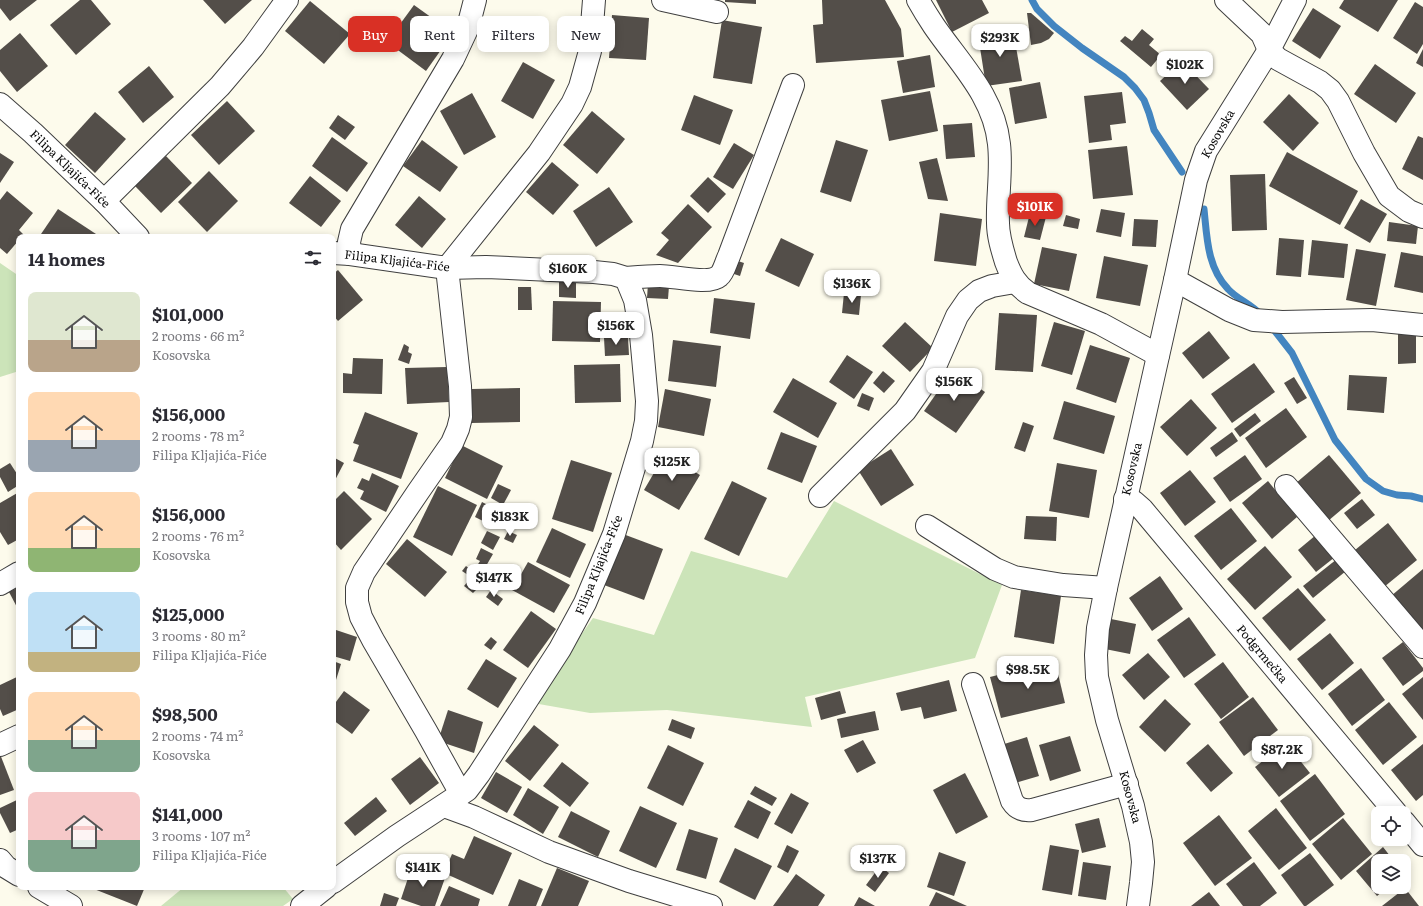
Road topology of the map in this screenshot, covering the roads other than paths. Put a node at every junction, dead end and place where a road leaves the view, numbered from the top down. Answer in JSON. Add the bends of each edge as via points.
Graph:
{"nodes":[{"id":1,"x":287,"y":0,"type":"edge"},
{"id":2,"x":475,"y":0,"type":"edge"},
{"id":3,"x":594,"y":0,"type":"edge"},
{"id":4,"x":663,"y":0,"type":"edge"},
{"id":5,"x":918,"y":0,"type":"edge"},
{"id":6,"x":1226,"y":0,"type":"edge"},
{"id":7,"x":1295,"y":0,"type":"edge"},
{"id":8,"x":717,"y":12,"type":"dead end"},
{"id":9,"x":1269,"y":50,"type":"junction"},
{"id":10,"x":793,"y":84,"type":"dead end"},
{"id":11,"x":0,"y":104,"type":"edge"},
{"id":12,"x":104,"y":201,"type":"junction"},
{"id":13,"x":1423,"y":217,"type":"edge"},
{"id":14,"x":135,"y":234,"type":"edge"},
{"id":15,"x":341,"y":253,"type":"edge"},
{"id":16,"x":447,"y":268,"type":"junction"},
{"id":17,"x":626,"y":278,"type":"junction"},
{"id":18,"x":1175,"y":280,"type":"junction"},
{"id":19,"x":1015,"y":282,"type":"junction"},
{"id":20,"x":1423,"y":325,"type":"edge"},
{"id":21,"x":1158,"y":355,"type":"junction"},
{"id":22,"x":1286,"y":486,"type":"dead end"},
{"id":23,"x":820,"y":496,"type":"dead end"},
{"id":24,"x":1125,"y":499,"type":"junction"},
{"id":25,"x":927,"y":526,"type":"dead end"},
{"id":26,"x":16,"y":575,"type":"edge"},
{"id":27,"x":0,"y":584,"type":"edge"},
{"id":28,"x":1106,"y":588,"type":"junction"},
{"id":29,"x":1423,"y":647,"type":"edge"},
{"id":30,"x":973,"y":684,"type":"dead end"},
{"id":31,"x":16,"y":737,"type":"edge"},
{"id":32,"x":0,"y":745,"type":"edge"},
{"id":33,"x":1127,"y":784,"type":"junction"},
{"id":34,"x":452,"y":800,"type":"junction"},
{"id":35,"x":1390,"y":806,"type":"edge"},
{"id":36,"x":1411,"y":830,"type":"edge"},
{"id":37,"x":1423,"y":845,"type":"edge"},
{"id":38,"x":336,"y":880,"type":"edge"},
{"id":39,"x":44,"y":890,"type":"edge"},
{"id":40,"x":322,"y":890,"type":"edge"},
{"id":41,"x":71,"y":906,"type":"edge"},
{"id":42,"x":302,"y":906,"type":"edge"},
{"id":43,"x":711,"y":906,"type":"edge"},
{"id":44,"x":1138,"y":906,"type":"edge"}],
"edges":[{"from":1,"to":12,"type":"street","via":[[253,47],[220,86]]},
{"from":2,"to":15,"type":"street","via":[[468,27],[453,59],[352,229]]},
{"from":3,"to":16,"type":"street","via":[[590,51],[572,104],[539,153]]},
{"from":4,"to":8,"type":"street"},
{"from":5,"to":19,"type":"street","via":[[983,94],[996,128],[1001,175],[998,224],[1001,246]]},
{"from":6,"to":9,"type":"street","via":[[1262,34]]},
{"from":7,"to":9,"type":"street","name":"Kosovska"},
{"from":9,"to":13,"type":"street","via":[[1278,59],[1330,90],[1389,196],[1409,211]]},
{"from":9,"to":18,"type":"street","name":"Kosovska","via":[[1206,151],[1196,180]]},
{"from":10,"to":17,"type":"street","via":[[729,256],[718,277],[704,280],[662,276]]},
{"from":11,"to":12,"type":"street","name":"Filipa Kljajića-Fiće"},
{"from":12,"to":14,"type":"street","name":"Filipa Kljajića-Fiće"},
{"from":15,"to":16,"type":"street","name":"Filipa Kljajića-Fiće"},
{"from":16,"to":17,"type":"street","name":"Filipa Kljajića-Fiće","via":[[486,267],[594,272]]},
{"from":16,"to":34,"type":"street","via":[[460,386],[461,417],[458,429],[452,443],[364,572],[357,588],[357,602],[361,617],[373,640],[426,731]]},
{"from":17,"to":34,"type":"street","name":"Filipa Kljajića-Fiće","via":[[635,300],[641,335],[647,401],[642,441],[614,534],[585,604],[560,649],[480,774],[467,790]]},
{"from":18,"to":20,"type":"street","via":[[1229,310],[1254,320],[1372,320]]},
{"from":18,"to":21,"type":"street","name":"Kosovska"},
{"from":19,"to":21,"type":"street","via":[[1028,293],[1101,324]]},
{"from":19,"to":23,"type":"street","via":[[992,286],[979,291],[968,300],[957,316],[933,371],[905,411]]},
{"from":21,"to":24,"type":"street","name":"Kosovska"},
{"from":22,"to":29,"type":"street"},
{"from":24,"to":28,"type":"street","name":"Kosovska"},
{"from":24,"to":35,"type":"street","name":"Podgrmečka","via":[[1142,509]]},
{"from":25,"to":28,"type":"street","via":[[995,569],[1014,577],[1063,585]]},
{"from":26,"to":27,"type":"street"},
{"from":28,"to":33,"type":"street","name":"Kosovska","via":[[1098,628],[1097,677]]},
{"from":30,"to":33,"type":"street","via":[[1012,801],[1016,806],[1024,811],[1032,810]]},
{"from":31,"to":32,"type":"street"},
{"from":33,"to":44,"type":"street","name":"Kosovska","via":[[1141,842],[1143,862]]},
{"from":34,"to":38,"type":"street","name":"Filipa Kljajića-Fiće"},
{"from":34,"to":43,"type":"street","via":[[474,817],[549,852],[629,881]]},
{"from":36,"to":37,"type":"street"},
{"from":39,"to":41,"type":"street"},
{"from":40,"to":42,"type":"street"}]}
